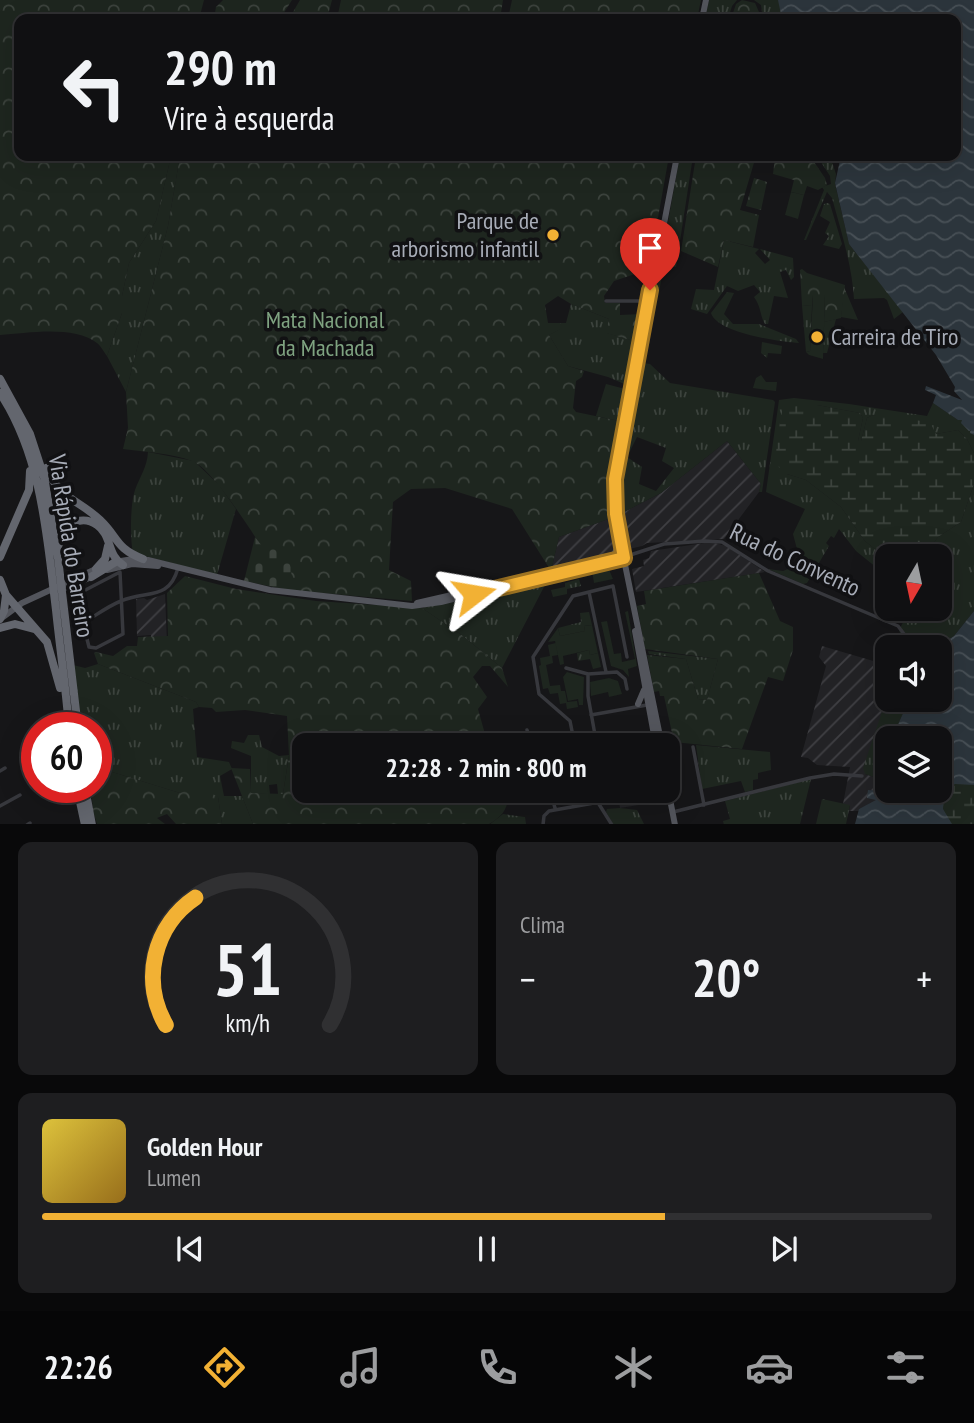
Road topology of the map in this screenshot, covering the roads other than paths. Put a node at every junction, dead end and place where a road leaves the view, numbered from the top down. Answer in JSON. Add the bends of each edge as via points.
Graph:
{"nodes":[{"id":1,"x":676,"y":161,"type":"edge"},
{"id":2,"x":606,"y":301,"type":"dead end"},
{"id":3,"x":648,"y":302,"type":"junction"},
{"id":4,"x":0,"y":379,"type":"edge"},
{"id":5,"x":0,"y":393,"type":"edge"},
{"id":6,"x":30,"y":434,"type":"junction"},
{"id":7,"x":29,"y":451,"type":"junction"},
{"id":8,"x":620,"y":540,"type":"junction"},
{"id":9,"x":111,"y":541,"type":"junction"},
{"id":10,"x":0,"y":557,"type":"edge"},
{"id":11,"x":58,"y":558,"type":"junction"},
{"id":12,"x":624,"y":558,"type":"junction"},
{"id":13,"x":143,"y":559,"type":"junction"},
{"id":14,"x":607,"y":561,"type":"junction"},
{"id":15,"x":120,"y":563,"type":"junction"},
{"id":16,"x":178,"y":569,"type":"junction"},
{"id":17,"x":627,"y":572,"type":"junction"},
{"id":18,"x":94,"y":573,"type":"junction"},
{"id":19,"x":0,"y":580,"type":"edge"},
{"id":20,"x":589,"y":591,"type":"junction"},
{"id":21,"x":6,"y":595,"type":"junction"},
{"id":22,"x":121,"y":601,"type":"junction"},
{"id":23,"x":18,"y":609,"type":"junction"},
{"id":24,"x":635,"y":618,"type":"junction"},
{"id":25,"x":1,"y":622,"type":"edge"},
{"id":26,"x":83,"y":623,"type":"junction"},
{"id":27,"x":41,"y":633,"type":"junction"},
{"id":28,"x":904,"y":634,"type":"dead end"},
{"id":29,"x":627,"y":656,"type":"dead end"},
{"id":30,"x":566,"y":668,"type":"dead end"},
{"id":31,"x":606,"y":672,"type":"junction"},
{"id":32,"x":589,"y":674,"type":"junction"},
{"id":33,"x":644,"y":685,"type":"junction"},
{"id":34,"x":627,"y":689,"type":"dead end"},
{"id":35,"x":650,"y":700,"type":"junction"},
{"id":36,"x":636,"y":706,"type":"junction"},
{"id":37,"x":65,"y":712,"type":"edge"},
{"id":38,"x":66,"y":712,"type":"edge"},
{"id":39,"x":76,"y":712,"type":"edge"},
{"id":40,"x":591,"y":715,"type":"junction"},
{"id":41,"x":653,"y":715,"type":"junction"},
{"id":42,"x":527,"y":730,"type":"dead end"},
{"id":43,"x":528,"y":733,"type":"edge"},
{"id":44,"x":572,"y":733,"type":"edge"},
{"id":45,"x":594,"y":733,"type":"edge"},
{"id":46,"x":656,"y":733,"type":"edge"},
{"id":47,"x":693,"y":747,"type":"dead end"},
{"id":48,"x":5,"y":768,"type":"dead end"},
{"id":49,"x":0,"y":771,"type":"edge"},
{"id":50,"x":862,"y":776,"type":"dead end"},
{"id":51,"x":20,"y":795,"type":"dead end"},
{"id":52,"x":80,"y":803,"type":"edge"},
{"id":53,"x":88,"y":803,"type":"edge"},
{"id":54,"x":554,"y":803,"type":"edge"},
{"id":55,"x":594,"y":803,"type":"edge"},
{"id":56,"x":598,"y":803,"type":"edge"},
{"id":57,"x":671,"y":803,"type":"edge"},
{"id":58,"x":704,"y":805,"type":"junction"},
{"id":59,"x":0,"y":806,"type":"edge"},
{"id":60,"x":555,"y":808,"type":"junction"},
{"id":61,"x":673,"y":812,"type":"junction"},
{"id":62,"x":85,"y":824,"type":"edge"},
{"id":63,"x":92,"y":824,"type":"edge"},
{"id":64,"x":542,"y":824,"type":"edge"},
{"id":65,"x":612,"y":824,"type":"edge"},
{"id":66,"x":675,"y":824,"type":"edge"}],
"edges":[{"from":1,"to":3,"type":"main road"},
{"from":2,"to":3,"type":"street"},
{"from":3,"to":8,"type":"main road","via":[[615,479]]},
{"from":4,"to":6,"type":"highway","name":"Via Rápida do Barreiro"},
{"from":5,"to":7,"type":"highway","name":"Via Rápida do Barreiro"},
{"from":6,"to":9,"type":"highway","via":[[51,479],[103,523]]},
{"from":6,"to":11,"type":"highway","name":"Via Rápida do Barreiro","via":[[44,477]]},
{"from":7,"to":10,"type":"highway","via":[[29,490]]},
{"from":7,"to":38,"type":"highway","name":"Via Rápida do Barreiro","via":[[49,556]]},
{"from":8,"to":12,"type":"main road"},
{"from":8,"to":14,"type":"main road"},
{"from":9,"to":11,"type":"highway","via":[[97,524],[77,522],[62,533]]},
{"from":9,"to":13,"type":"highway"},
{"from":9,"to":15,"type":"highway"},
{"from":9,"to":18,"type":"highway"},
{"from":11,"to":39,"type":"highway","name":"Via Rápida do Barreiro"},
{"from":12,"to":14,"type":"main road"},
{"from":12,"to":17,"type":"main road"},
{"from":12,"to":28,"type":"street","name":"Rua do Convento","via":[[664,544],[722,542],[768,571],[898,626]]},
{"from":13,"to":15,"type":"main road"},
{"from":13,"to":16,"type":"main road"},
{"from":14,"to":16,"type":"main road","via":[[429,605],[272,591]]},
{"from":14,"to":17,"type":"main road"},
{"from":15,"to":16,"type":"main road"},
{"from":15,"to":18,"type":"highway"},
{"from":16,"to":22,"type":"street","via":[[166,590]]},
{"from":17,"to":24,"type":"main road"},
{"from":18,"to":23,"type":"main road"},
{"from":19,"to":21,"type":"highway"},
{"from":20,"to":29,"type":"street","via":[[613,586]]},
{"from":20,"to":31,"type":"street"},
{"from":20,"to":44,"type":"street","via":[[571,599],[532,661],[539,694],[570,721]]},
{"from":21,"to":23,"type":"highway"},
{"from":21,"to":25,"type":"highway"},
{"from":22,"to":26,"type":"street"},
{"from":22,"to":26,"type":"street","via":[[122,634],[89,648]]},
{"from":22,"to":26,"type":"street","via":[[120,572],[72,597]]},
{"from":23,"to":25,"type":"main road"},
{"from":23,"to":25,"type":"main road"},
{"from":23,"to":27,"type":"highway"},
{"from":24,"to":33,"type":"main road"},
{"from":24,"to":35,"type":"main road"},
{"from":25,"to":27,"type":"highway"},
{"from":27,"to":37,"type":"highway","via":[[57,671]]},
{"from":30,"to":32,"type":"street"},
{"from":31,"to":32,"type":"street"},
{"from":31,"to":34,"type":"street","via":[[622,675]]},
{"from":32,"to":40,"type":"street"},
{"from":33,"to":35,"type":"main road"},
{"from":33,"to":36,"type":"main road"},
{"from":35,"to":36,"type":"street"},
{"from":35,"to":41,"type":"main road"},
{"from":36,"to":40,"type":"street"},
{"from":36,"to":41,"type":"main road"},
{"from":40,"to":45,"type":"street"},
{"from":41,"to":46,"type":"main road"},
{"from":42,"to":43,"type":"street"},
{"from":47,"to":58,"type":"street"},
{"from":48,"to":49,"type":"street"},
{"from":50,"to":58,"type":"street","via":[[810,778]]},
{"from":51,"to":59,"type":"street"},
{"from":52,"to":62,"type":"highway"},
{"from":53,"to":63,"type":"highway"},
{"from":54,"to":60,"type":"street"},
{"from":55,"to":60,"type":"street"},
{"from":56,"to":65,"type":"street"},
{"from":57,"to":61,"type":"main road"},
{"from":58,"to":61,"type":"street"},
{"from":60,"to":64,"type":"street","via":[[545,814]]},
{"from":61,"to":66,"type":"main road"}]}
